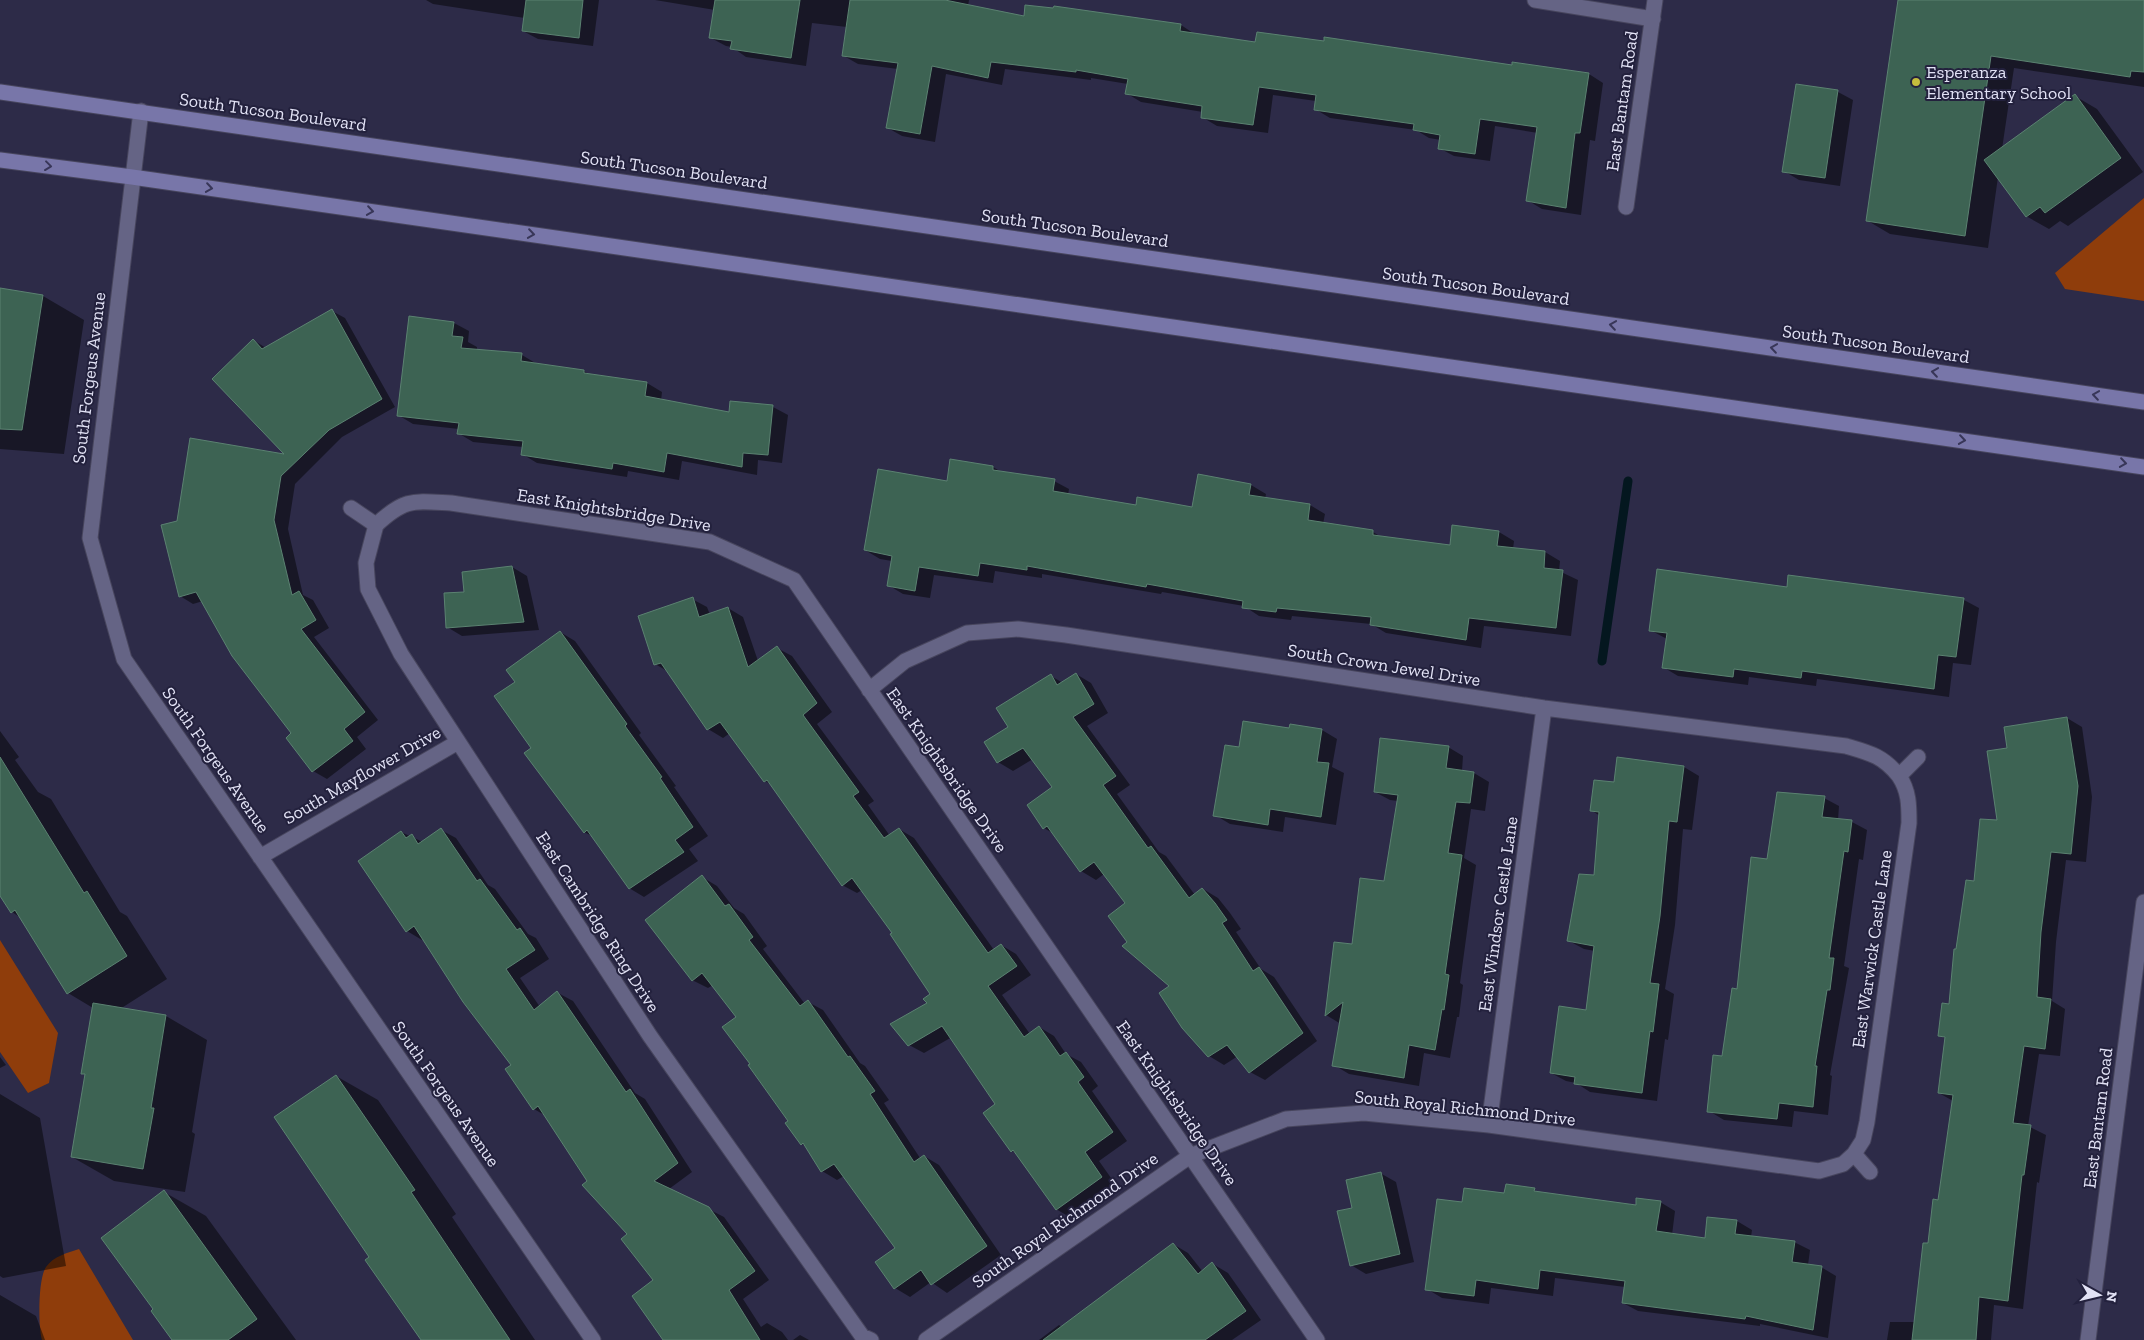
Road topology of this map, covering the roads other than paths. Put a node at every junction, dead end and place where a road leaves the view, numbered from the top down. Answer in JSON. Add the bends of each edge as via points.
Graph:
{"nodes":[{"id":1,"x":1535,"y":0,"type":"edge"},
{"id":2,"x":1655,"y":0,"type":"edge"},
{"id":3,"x":1652,"y":19,"type":"junction"},
{"id":4,"x":0,"y":92,"type":"edge"},
{"id":5,"x":141,"y":112,"type":"junction"},
{"id":6,"x":0,"y":160,"type":"edge"},
{"id":7,"x":132,"y":177,"type":"junction"},
{"id":8,"x":1626,"y":208,"type":"dead end"},
{"id":9,"x":2144,"y":402,"type":"edge"},
{"id":10,"x":2144,"y":467,"type":"edge"},
{"id":11,"x":351,"y":508,"type":"dead end"},
{"id":12,"x":376,"y":525,"type":"junction"},
{"id":13,"x":869,"y":690,"type":"junction"},
{"id":14,"x":1544,"y":708,"type":"junction"},
{"id":15,"x":458,"y":742,"type":"junction"},
{"id":16,"x":1918,"y":756,"type":"dead end"},
{"id":17,"x":1899,"y":776,"type":"junction"},
{"id":18,"x":260,"y":856,"type":"junction"},
{"id":19,"x":2144,"y":902,"type":"edge"},
{"id":20,"x":1489,"y":1125,"type":"junction"},
{"id":21,"x":1854,"y":1154,"type":"junction"},
{"id":22,"x":1190,"y":1156,"type":"junction"},
{"id":23,"x":1870,"y":1172,"type":"dead end"},
{"id":24,"x":593,"y":1340,"type":"edge"},
{"id":25,"x":871,"y":1340,"type":"edge"},
{"id":26,"x":926,"y":1340,"type":"edge"},
{"id":27,"x":1317,"y":1340,"type":"edge"},
{"id":28,"x":2088,"y":1340,"type":"edge"}],
"edges":[{"from":1,"to":3,"type":"street"},
{"from":2,"to":3,"type":"street","name":"East Bantam Road"},
{"from":3,"to":8,"type":"street","name":"East Bantam Road"},
{"from":4,"to":5,"type":"main road","name":"South Tucson Boulevard"},
{"from":5,"to":7,"type":"street","name":"South Forgeus Avenue"},
{"from":9,"to":5,"type":"main road","name":"South Tucson Boulevard","one_way":true},
{"from":6,"to":7,"type":"main road","one_way":true},
{"from":7,"to":10,"type":"main road","one_way":true},
{"from":7,"to":18,"type":"street","name":"South Forgeus Avenue","via":[[90,538],[124,659]]},
{"from":11,"to":12,"type":"street"},
{"from":12,"to":13,"type":"street","name":"East Knightsbridge Drive","via":[[391,511],[408,502],[451,503],[710,542],[794,580]]},
{"from":12,"to":15,"type":"street","name":"East Cambridge Ring Drive","via":[[366,563],[368,589],[400,654]]},
{"from":13,"to":14,"type":"street","name":"South Crown Jewel Drive","via":[[906,661],[966,633],[1018,629]]},
{"from":13,"to":22,"type":"street","name":"East Knightsbridge Drive"},
{"from":14,"to":17,"type":"street","name":"South Crown Jewel Drive","via":[[1846,746],[1875,755]]},
{"from":14,"to":20,"type":"street","name":"East Windsor Castle Lane"},
{"from":15,"to":18,"type":"street","name":"South Mayflower Drive"},
{"from":15,"to":25,"type":"street","name":"East Cambridge Ring Drive","via":[[650,1036],[862,1336]]},
{"from":16,"to":17,"type":"street"},
{"from":17,"to":21,"type":"street","name":"East Warwick Castle Lane","via":[[1909,798],[1908,823],[1867,1122],[1863,1140]]},
{"from":18,"to":24,"type":"street","name":"South Forgeus Avenue"},
{"from":19,"to":28,"type":"street","name":"East Bantam Road"},
{"from":20,"to":21,"type":"street","name":"South Royal Richmond Drive","via":[[1819,1170],[1843,1164]]},
{"from":20,"to":22,"type":"street","name":"South Royal Richmond Drive","via":[[1364,1113],[1286,1119]]},
{"from":21,"to":23,"type":"street"},
{"from":22,"to":26,"type":"street","name":"South Royal Richmond Drive"},
{"from":22,"to":27,"type":"street","name":"East Knightsbridge Drive"}]}
